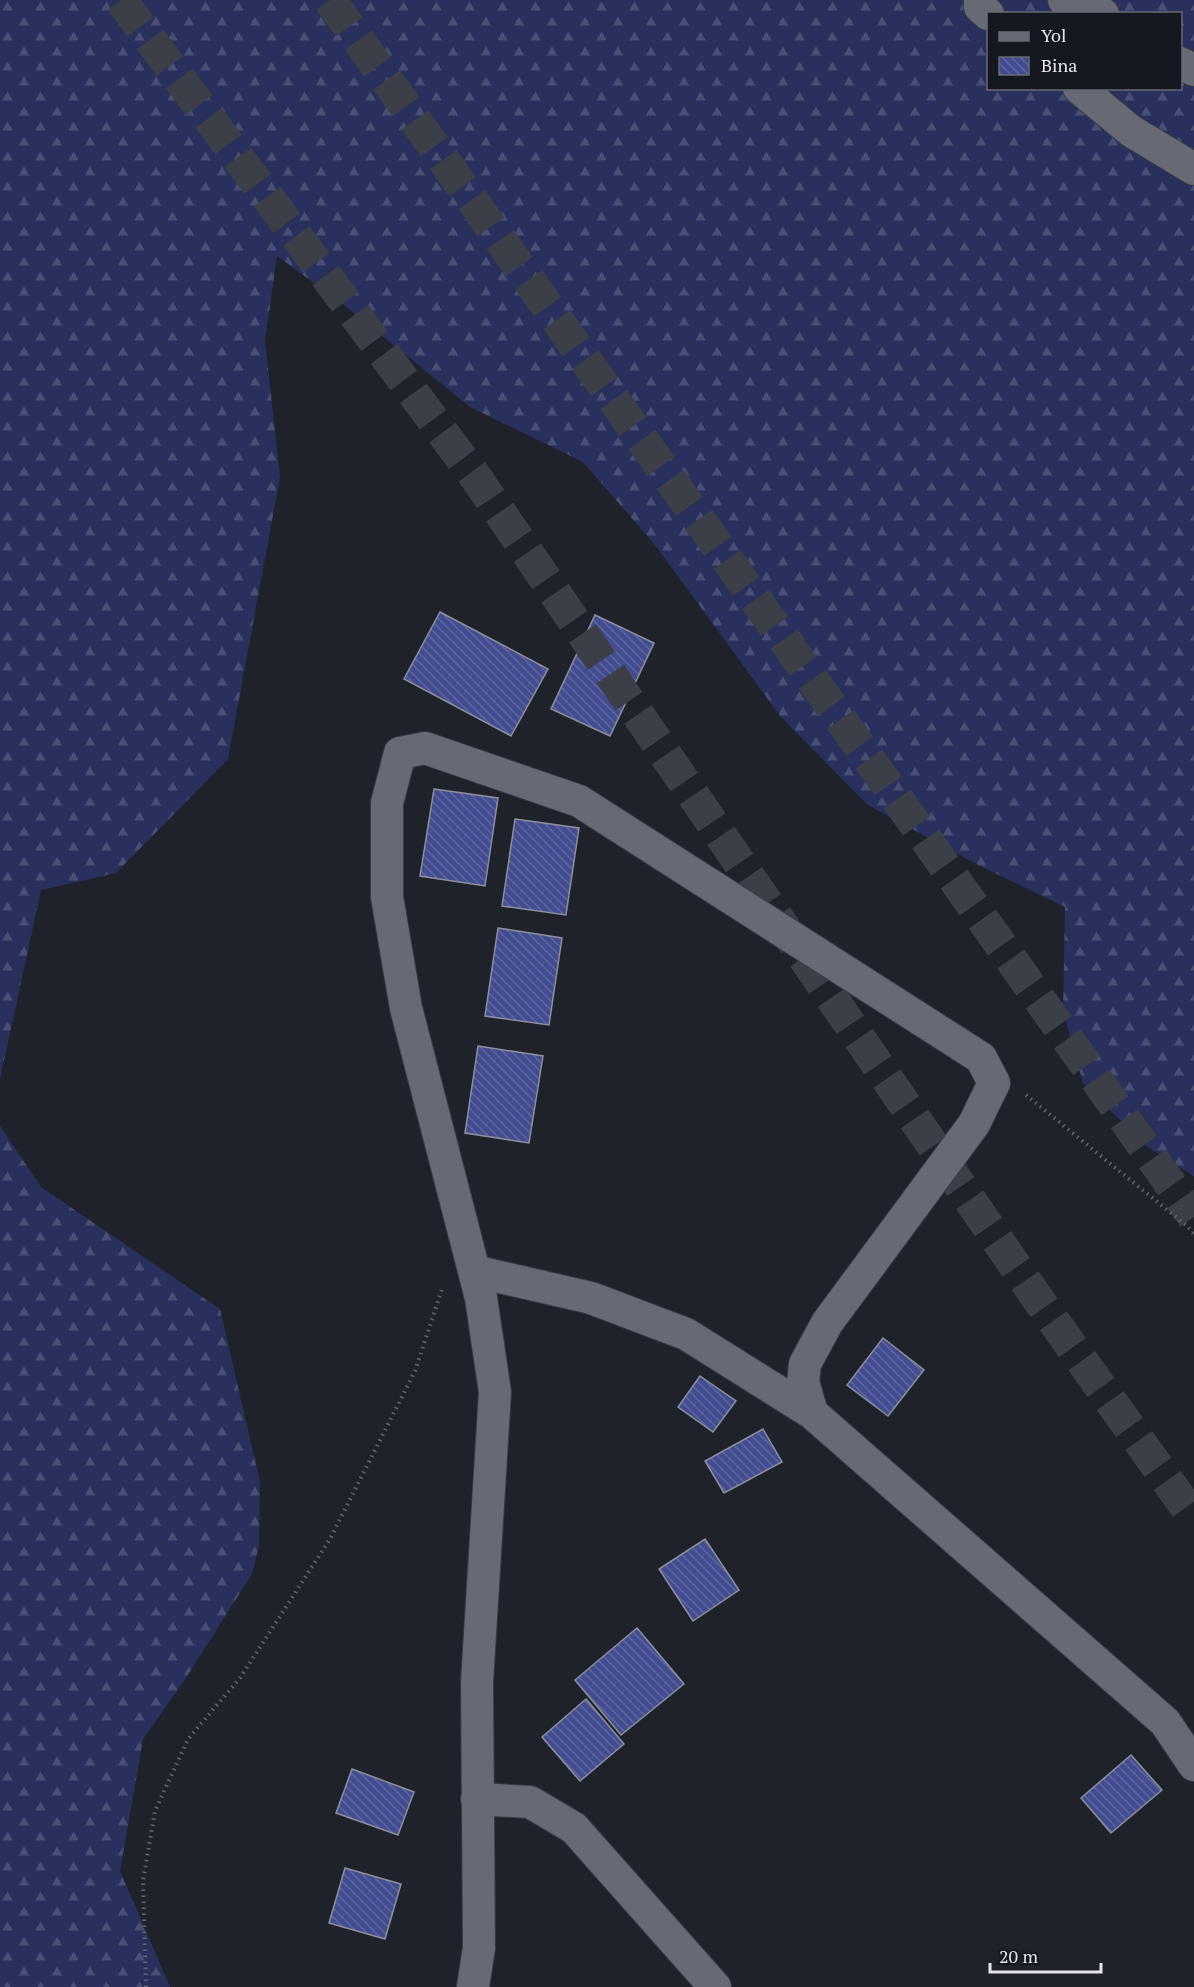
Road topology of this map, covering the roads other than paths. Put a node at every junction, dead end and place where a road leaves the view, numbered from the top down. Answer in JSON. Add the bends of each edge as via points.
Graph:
{"nodes":[{"id":1,"x":980,"y":0,"type":"edge"},
{"id":2,"x":1064,"y":0,"type":"edge"},
{"id":3,"x":1097,"y":12,"type":"edge"},
{"id":4,"x":987,"y":13,"type":"edge"},
{"id":5,"x":1081,"y":90,"type":"edge"},
{"id":6,"x":1194,"y":169,"type":"edge"},
{"id":7,"x":474,"y":1270,"type":"junction"},
{"id":8,"x":812,"y":1413,"type":"junction"},
{"id":9,"x":1194,"y":1766,"type":"edge"},
{"id":10,"x":477,"y":1799,"type":"junction"},
{"id":11,"x":473,"y":1987,"type":"edge"},
{"id":12,"x":715,"y":1987,"type":"edge"}],
"edges":[{"from":1,"to":4,"type":"street","via":[[980,7]]},
{"from":2,"to":3,"type":"street"},
{"from":5,"to":6,"type":"street","via":[[1131,131]]},
{"from":7,"to":8,"type":"street","via":[[591,1298],[686,1334]]},
{"from":7,"to":8,"type":"street","via":[[406,1008],[387,897],[387,803],[397,763],[400,753],[425,748],[579,801],[981,1058],[994,1083],[974,1124],[827,1323],[805,1364],[803,1382]]},
{"from":7,"to":10,"type":"street","via":[[495,1392],[477,1682]]},
{"from":8,"to":9,"type":"street","via":[[1165,1722]]},
{"from":10,"to":11,"type":"street","via":[[479,1948]]},
{"from":10,"to":12,"type":"street","via":[[530,1802],[574,1828]]}]}
